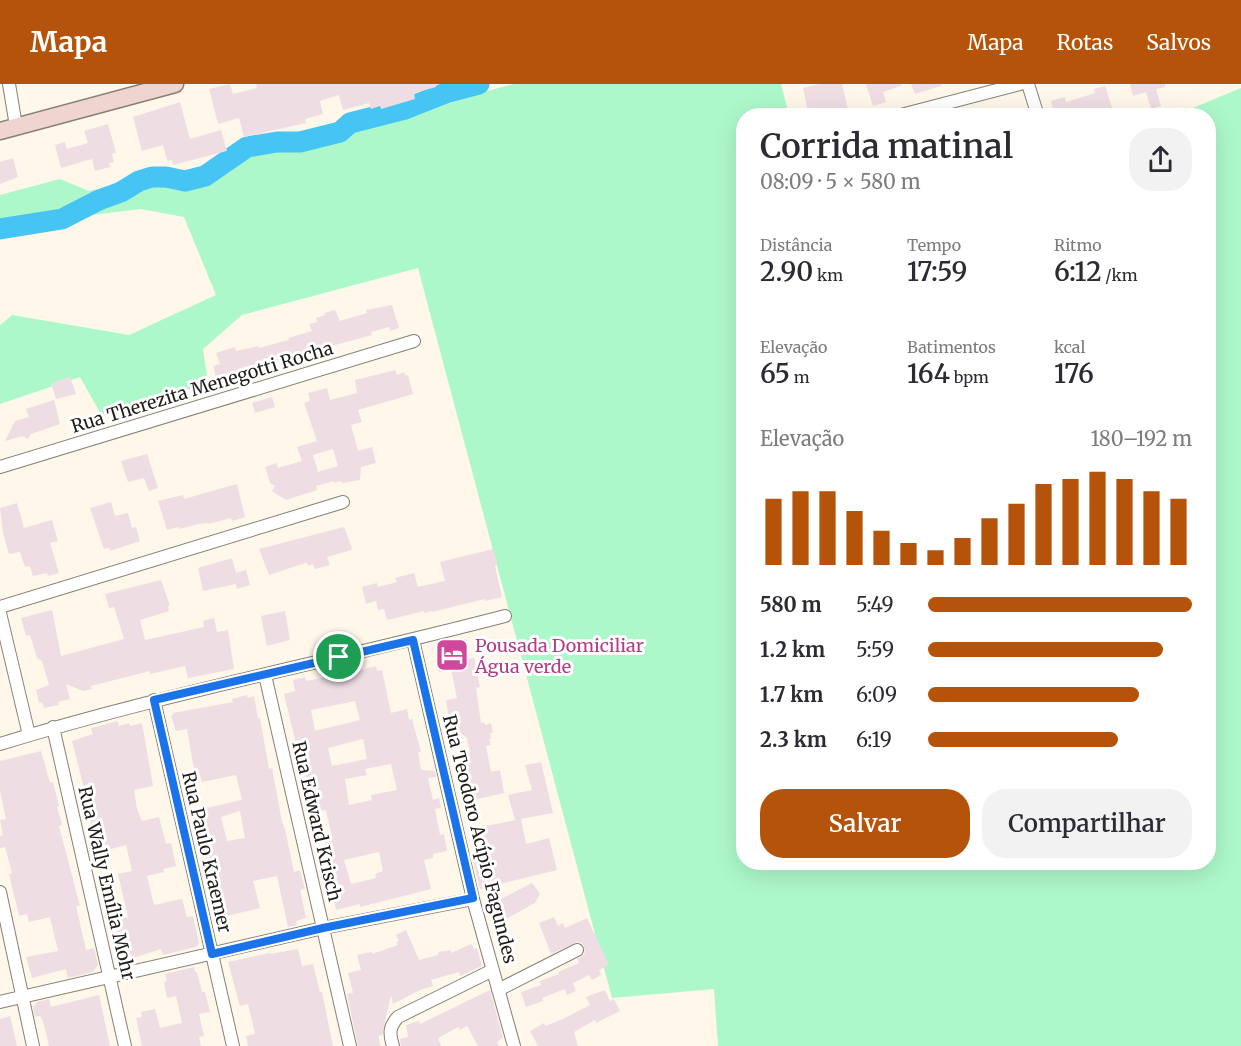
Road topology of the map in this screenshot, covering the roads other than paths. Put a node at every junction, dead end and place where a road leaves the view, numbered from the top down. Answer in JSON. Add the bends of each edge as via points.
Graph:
{"nodes":[{"id":1,"x":9,"y":84,"type":"edge"},
{"id":2,"x":175,"y":84,"type":"edge"},
{"id":3,"x":1020,"y":84,"type":"edge"},
{"id":4,"x":1029,"y":84,"type":"edge"},
{"id":5,"x":928,"y":108,"type":"edge"},
{"id":6,"x":1036,"y":108,"type":"edge"},
{"id":7,"x":8,"y":128,"type":"edge"},
{"id":8,"x":414,"y":341,"type":"dead end"},
{"id":9,"x":0,"y":467,"type":"edge"},
{"id":10,"x":344,"y":502,"type":"dead end"},
{"id":11,"x":0,"y":607,"type":"edge"},
{"id":12,"x":0,"y":613,"type":"edge"},
{"id":13,"x":505,"y":616,"type":"dead end"},
{"id":14,"x":413,"y":640,"type":"junction"},
{"id":15,"x":265,"y":675,"type":"junction"},
{"id":16,"x":154,"y":700,"type":"junction"},
{"id":17,"x":53,"y":727,"type":"junction"},
{"id":18,"x":30,"y":735,"type":"junction"},
{"id":19,"x":0,"y":744,"type":"edge"},
{"id":20,"x":0,"y":892,"type":"edge"},
{"id":21,"x":473,"y":898,"type":"junction"},
{"id":22,"x":323,"y":928,"type":"junction"},
{"id":23,"x":577,"y":950,"type":"dead end"},
{"id":24,"x":212,"y":954,"type":"junction"},
{"id":25,"x":493,"y":970,"type":"junction"},
{"id":26,"x":110,"y":977,"type":"junction"},
{"id":27,"x":498,"y":990,"type":"junction"},
{"id":28,"x":22,"y":996,"type":"junction"},
{"id":29,"x":0,"y":1002,"type":"edge"},
{"id":30,"x":391,"y":1040,"type":"edge"},
{"id":31,"x":33,"y":1046,"type":"edge"},
{"id":32,"x":125,"y":1046,"type":"edge"},
{"id":33,"x":233,"y":1046,"type":"edge"},
{"id":34,"x":350,"y":1046,"type":"edge"},
{"id":35,"x":514,"y":1046,"type":"edge"}],
"edges":[{"from":1,"to":7,"type":"street"},
{"from":2,"to":7,"type":"main road"},
{"from":3,"to":5,"type":"street"},
{"from":4,"to":6,"type":"street"},
{"from":8,"to":9,"type":"street","name":"Rua Therezita Menegotti Rocha"},
{"from":10,"to":11,"type":"street"},
{"from":12,"to":18,"type":"street"},
{"from":13,"to":14,"type":"street"},
{"from":14,"to":15,"type":"street"},
{"from":14,"to":21,"type":"street","name":"Rua Teodoro Acípio Fagundes"},
{"from":15,"to":16,"type":"street"},
{"from":15,"to":22,"type":"street","name":"Rua Edward Krisch"},
{"from":16,"to":17,"type":"street"},
{"from":16,"to":24,"type":"street","name":"Rua Paulo Kraemer"},
{"from":17,"to":18,"type":"street"},
{"from":17,"to":26,"type":"street","name":"Rua Wally Emília Mohr"},
{"from":18,"to":19,"type":"street"},
{"from":20,"to":28,"type":"street"},
{"from":21,"to":22,"type":"street"},
{"from":21,"to":25,"type":"street","name":"Rua Teodoro Acípio Fagundes"},
{"from":22,"to":24,"type":"street"},
{"from":22,"to":34,"type":"street","name":"Rua Edward Krisch"},
{"from":23,"to":27,"type":"street"},
{"from":24,"to":26,"type":"street"},
{"from":24,"to":33,"type":"street","name":"Rua Paulo Kraemer"},
{"from":25,"to":27,"type":"street","name":"Rua Teodoro Acípio Fagundes"},
{"from":25,"to":30,"type":"street","via":[[398,1017],[391,1026]]},
{"from":26,"to":28,"type":"street"},
{"from":26,"to":32,"type":"street","name":"Rua Wally Emília Mohr"},
{"from":27,"to":35,"type":"street","name":"Rua Teodoro Acípio Fagundes"},
{"from":28,"to":29,"type":"street"},
{"from":28,"to":31,"type":"street"}]}
